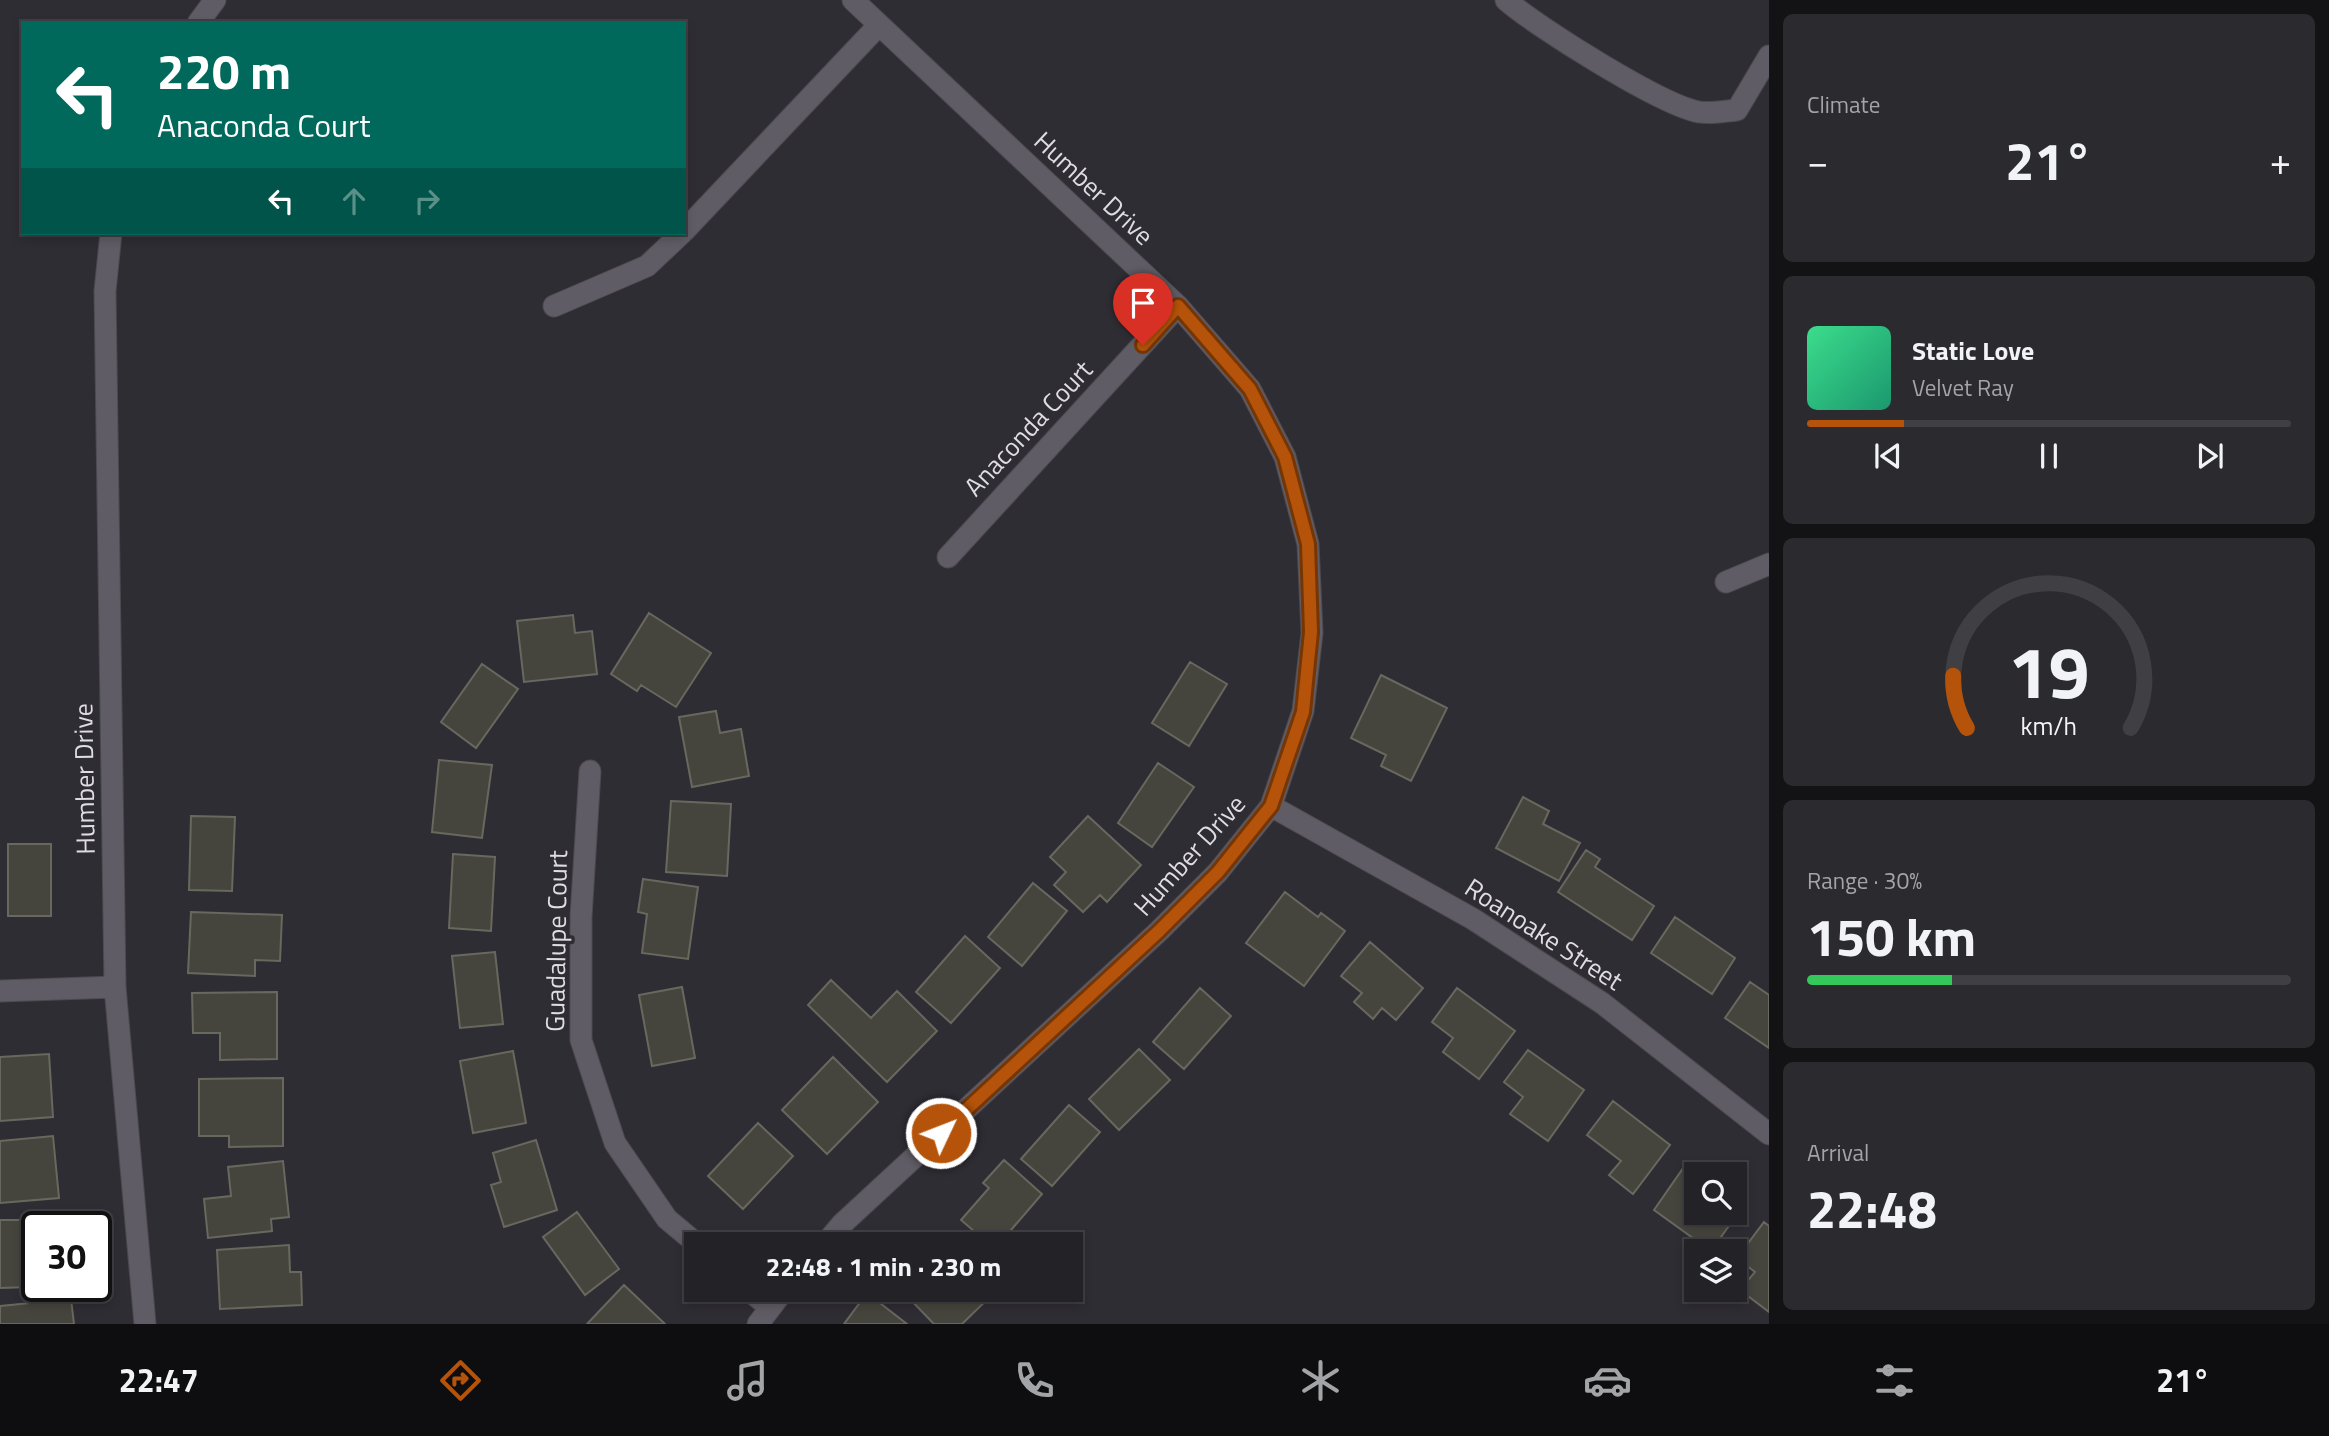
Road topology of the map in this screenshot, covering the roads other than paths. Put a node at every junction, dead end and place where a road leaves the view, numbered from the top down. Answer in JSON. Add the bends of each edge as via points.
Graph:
{"nodes":[{"id":1,"x":215,"y":0,"type":"edge"},
{"id":2,"x":853,"y":0,"type":"edge"},
{"id":3,"x":1506,"y":0,"type":"edge"},
{"id":4,"x":199,"y":21,"type":"edge"},
{"id":5,"x":879,"y":25,"type":"junction"},
{"id":6,"x":1769,"y":56,"type":"edge"},
{"id":7,"x":686,"y":229,"type":"edge"},
{"id":8,"x":111,"y":235,"type":"edge"},
{"id":9,"x":680,"y":235,"type":"edge"},
{"id":10,"x":554,"y":306,"type":"dead end"},
{"id":11,"x":1178,"y":306,"type":"junction"},
{"id":12,"x":948,"y":557,"type":"dead end"},
{"id":13,"x":1769,"y":564,"type":"edge"},
{"id":14,"x":1726,"y":582,"type":"dead end"},
{"id":15,"x":590,"y":771,"type":"dead end"},
{"id":16,"x":1271,"y":806,"type":"junction"},
{"id":17,"x":116,"y":987,"type":"junction"},
{"id":18,"x":0,"y":991,"type":"edge"},
{"id":19,"x":1769,"y":1134,"type":"edge"},
{"id":20,"x":835,"y":1232,"type":"edge"},
{"id":21,"x":684,"y":1233,"type":"edge"},
{"id":22,"x":145,"y":1324,"type":"edge"}],
"edges":[{"from":1,"to":4,"type":"street"},
{"from":2,"to":5,"type":"street","name":"Humber Drive"},
{"from":3,"to":6,"type":"street","via":[[1664,99],[1699,112],[1737,110]]},
{"from":5,"to":7,"type":"street"},
{"from":5,"to":11,"type":"street","name":"Humber Drive"},
{"from":8,"to":17,"type":"street","name":"Humber Drive","via":[[105,291]]},
{"from":9,"to":10,"type":"street","via":[[647,266]]},
{"from":11,"to":12,"type":"street","name":"Anaconda Court"},
{"from":11,"to":16,"type":"street","name":"Humber Drive","via":[[1250,389],[1285,457],[1308,544],[1311,632],[1303,712]]},
{"from":13,"to":14,"type":"street"},
{"from":15,"to":21,"type":"street","name":"Guadalupe Court","via":[[581,917],[581,1040],[615,1143],[667,1219]]},
{"from":16,"to":19,"type":"street","name":"Roanoake Street","via":[[1473,919],[1602,1003]]},
{"from":16,"to":20,"type":"street","name":"Humber Drive","via":[[1218,872],[1159,931]]},
{"from":17,"to":18,"type":"street"},
{"from":17,"to":22,"type":"street","name":"Humber Drive"}]}
